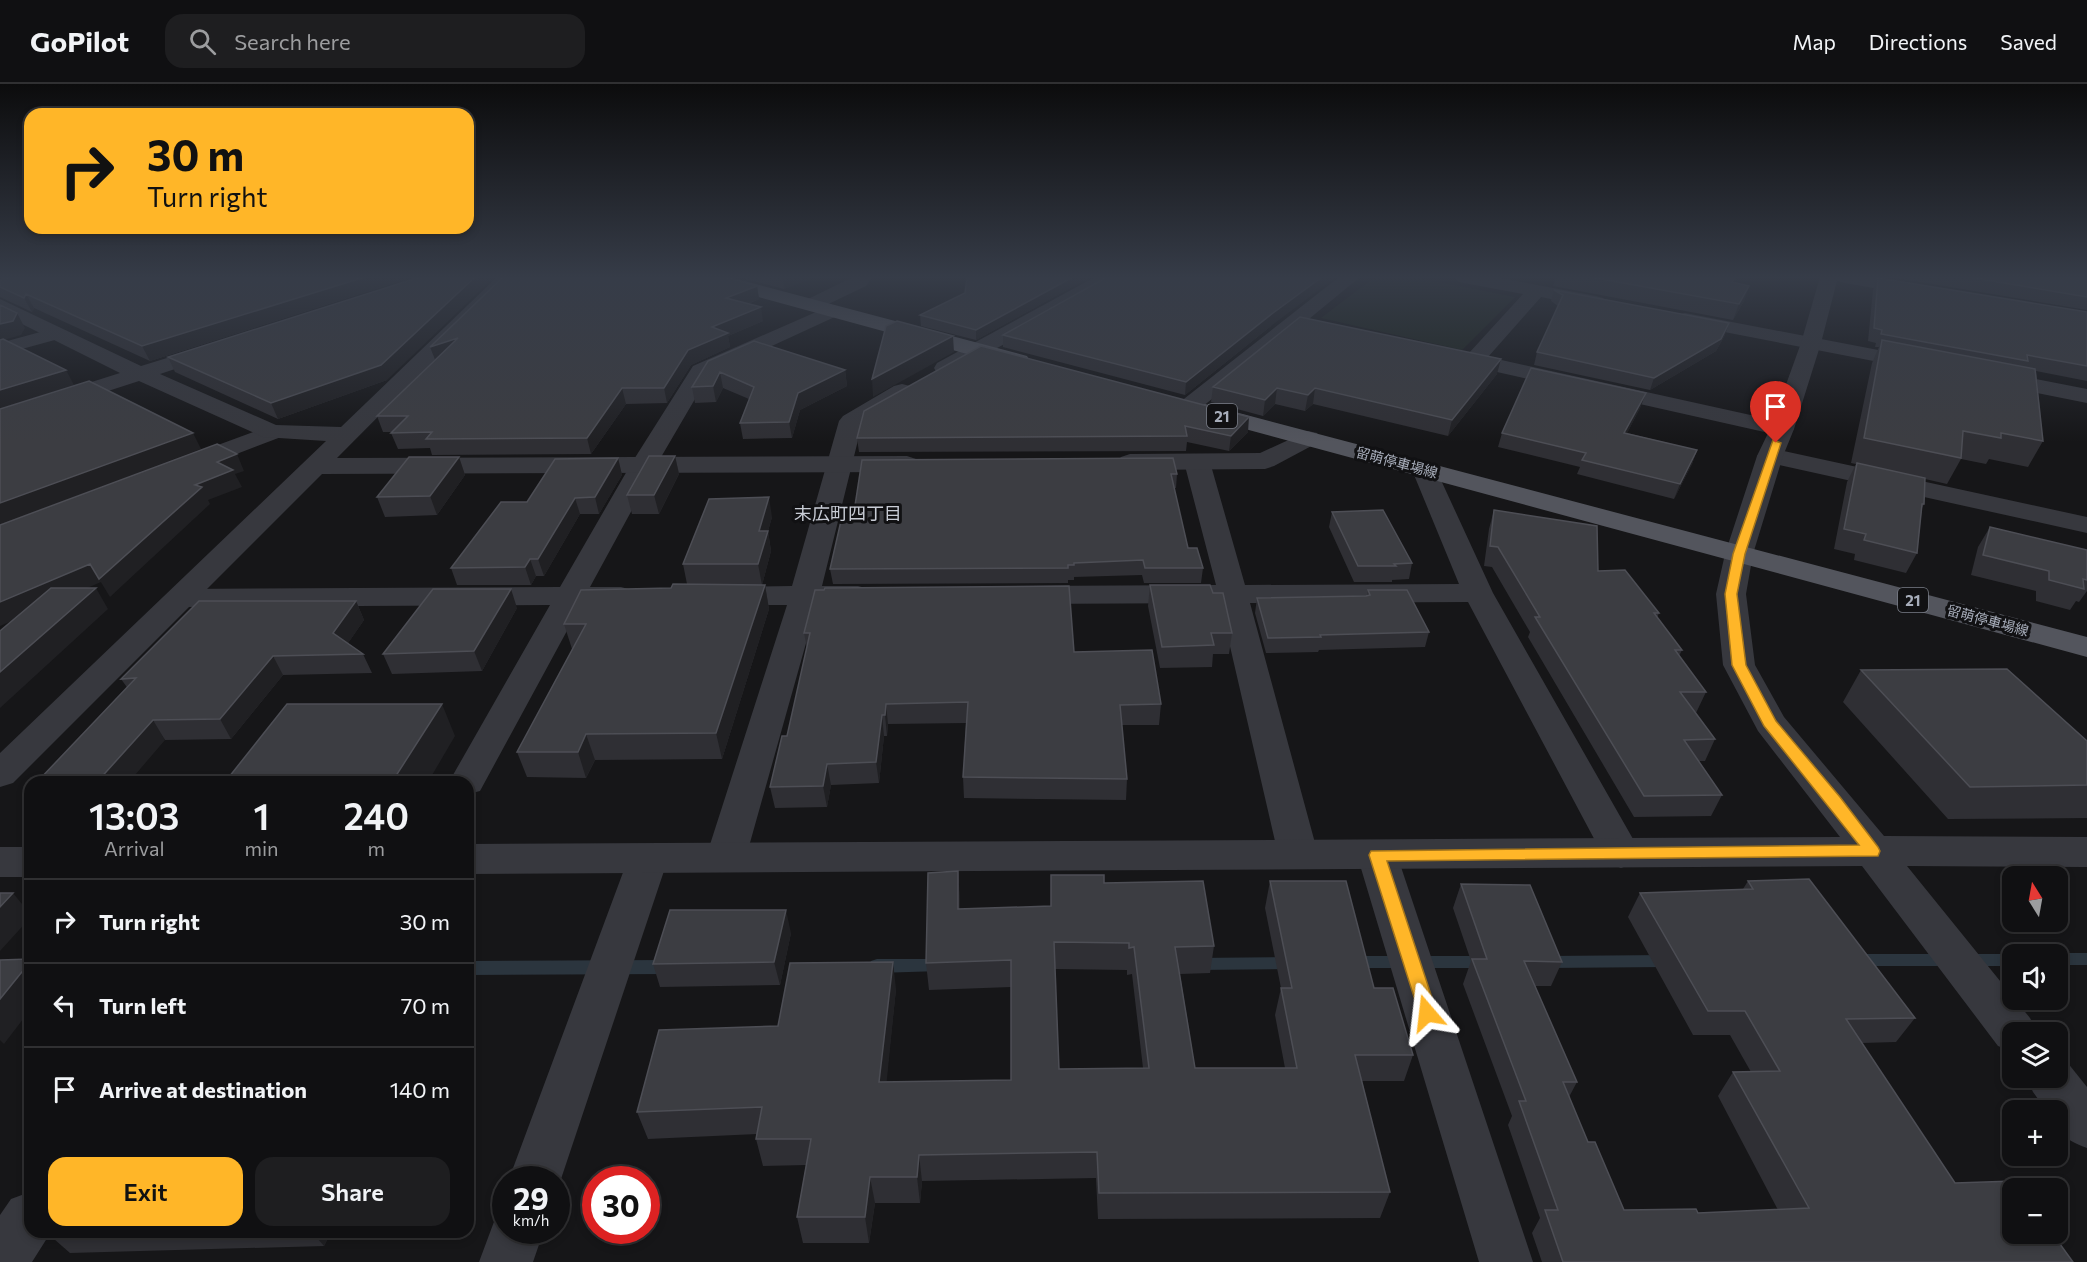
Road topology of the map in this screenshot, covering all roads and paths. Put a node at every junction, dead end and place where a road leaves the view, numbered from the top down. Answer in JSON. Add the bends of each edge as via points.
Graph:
{"nodes":[{"id":1,"x":51,"y":332,"type":"edge"},
{"id":2,"x":452,"y":332,"type":"edge"},
{"id":3,"x":775,"y":332,"type":"edge"},
{"id":4,"x":909,"y":332,"type":"edge"},
{"id":5,"x":1008,"y":332,"type":"edge"},
{"id":6,"x":1283,"y":332,"type":"edge"},
{"id":7,"x":1499,"y":332,"type":"edge"},
{"id":8,"x":1752,"y":332,"type":"edge"},
{"id":9,"x":1814,"y":332,"type":"edge"},
{"id":10,"x":55,"y":334,"type":"junction"},
{"id":11,"x":1811,"y":343,"type":"junction"},
{"id":12,"x":228,"y":345,"type":"edge"},
{"id":13,"x":0,"y":349,"type":"edge"},
{"id":14,"x":975,"y":350,"type":"junction"},
{"id":15,"x":1439,"y":353,"type":"edge"},
{"id":16,"x":1474,"y":360,"type":"junction"},
{"id":17,"x":1937,"y":367,"type":"edge"},
{"id":18,"x":1043,"y":368,"type":"edge"},
{"id":19,"x":138,"y":374,"type":"junction"},
{"id":20,"x":1972,"y":374,"type":"edge"},
{"id":21,"x":2087,"y":396,"type":"edge"},
{"id":22,"x":1177,"y":404,"type":"joint"},
{"id":23,"x":0,"y":418,"type":"edge"},
{"id":24,"x":1782,"y":429,"type":"junction"},
{"id":25,"x":272,"y":432,"type":"junction"},
{"id":26,"x":348,"y":434,"type":"junction"},
{"id":27,"x":1308,"y":438,"type":"junction"},
{"id":28,"x":1770,"y":456,"type":"junction"},
{"id":29,"x":1197,"y":462,"type":"junction"},
{"id":30,"x":1101,"y":463,"type":"edge"},
{"id":31,"x":644,"y":464,"type":"junction"},
{"id":32,"x":839,"y":464,"type":"junction"},
{"id":33,"x":934,"y":464,"type":"edge"},
{"id":34,"x":315,"y":466,"type":"junction"},
{"id":35,"x":1425,"y":470,"type":"junction"},
{"id":36,"x":163,"y":474,"type":"edge"},
{"id":37,"x":2087,"y":525,"type":"edge"},
{"id":38,"x":1739,"y":554,"type":"junction"},
{"id":39,"x":1478,"y":593,"type":"junction"},
{"id":40,"x":1233,"y":594,"type":"junction"},
{"id":41,"x":805,"y":595,"type":"junction"},
{"id":42,"x":888,"y":595,"type":"edge"},
{"id":43,"x":995,"y":595,"type":"edge"},
{"id":44,"x":570,"y":596,"type":"junction"},
{"id":45,"x":652,"y":596,"type":"edge"},
{"id":46,"x":699,"y":596,"type":"edge"},
{"id":47,"x":181,"y":598,"type":"junction"},
{"id":48,"x":2087,"y":647,"type":"edge"},
{"id":49,"x":0,"y":774,"type":"edge"},
{"id":50,"x":470,"y":776,"type":"edge"},
{"id":51,"x":1872,"y":851,"type":"junction"},
{"id":52,"x":2087,"y":852,"type":"edge"},
{"id":53,"x":1621,"y":853,"type":"junction"},
{"id":54,"x":1298,"y":854,"type":"junction"},
{"id":55,"x":1377,"y":855,"type":"junction"},
{"id":56,"x":726,"y":857,"type":"junction"},
{"id":57,"x":474,"y":859,"type":"edge"},
{"id":58,"x":648,"y":860,"type":"junction"},
{"id":59,"x":0,"y":862,"type":"edge"},
{"id":60,"x":24,"y":862,"type":"edge"},
{"id":61,"x":2006,"y":1022,"type":"edge"},
{"id":62,"x":2058,"y":1088,"type":"edge"},
{"id":63,"x":2087,"y":1125,"type":"edge"},
{"id":64,"x":540,"y":1166,"type":"edge"},
{"id":65,"x":24,"y":1227,"type":"edge"},
{"id":66,"x":512,"y":1244,"type":"edge"},
{"id":67,"x":0,"y":1261,"type":"edge"},
{"id":68,"x":506,"y":1262,"type":"edge"},
{"id":69,"x":1506,"y":1262,"type":"edge"}],
"edges":[{"from":1,"to":10,"type":"street"},
{"from":2,"to":26,"type":"street"},
{"from":3,"to":31,"type":"street","via":[[701,371]]},
{"from":4,"to":14,"type":"main road"},
{"from":5,"to":14,"type":"street"},
{"from":6,"to":22,"type":"street"},
{"from":7,"to":16,"type":"street"},
{"from":8,"to":11,"type":"street"},
{"from":9,"to":11,"type":"street"},
{"from":10,"to":13,"type":"street"},
{"from":10,"to":19,"type":"street"},
{"from":11,"to":17,"type":"street"},
{"from":11,"to":24,"type":"street"},
{"from":12,"to":19,"type":"street"},
{"from":14,"to":18,"type":"main road"},
{"from":14,"to":32,"type":"street","via":[[851,421]]},
{"from":15,"to":16,"type":"street"},
{"from":16,"to":24,"type":"street"},
{"from":19,"to":23,"type":"street"},
{"from":19,"to":25,"type":"street"},
{"from":20,"to":21,"type":"street"},
{"from":22,"to":27,"type":"main road","name":"留萌停車場線","number":"21"},
{"from":24,"to":28,"type":"street"},
{"from":25,"to":26,"type":"street"},
{"from":25,"to":36,"type":"street"},
{"from":26,"to":34,"type":"street"},
{"from":27,"to":29,"type":"street","via":[[1265,461]]},
{"from":27,"to":35,"type":"main road","name":"留萌停車場線","number":"21"},
{"from":28,"to":37,"type":"street"},
{"from":28,"to":38,"type":"street"},
{"from":29,"to":30,"type":"street"},
{"from":29,"to":40,"type":"street"},
{"from":31,"to":32,"type":"street"},
{"from":31,"to":34,"type":"street"},
{"from":31,"to":44,"type":"street"},
{"from":32,"to":33,"type":"street"},
{"from":32,"to":41,"type":"street"},
{"from":34,"to":47,"type":"street"},
{"from":35,"to":38,"type":"main road","name":"留萌停車場線","number":"21"},
{"from":35,"to":39,"type":"street"},
{"from":38,"to":48,"type":"main road","name":"留萌停車場線","number":"21"},
{"from":38,"to":51,"type":"street","via":[[1731,594],[1739,665],[1770,723]]},
{"from":39,"to":40,"type":"street"},
{"from":39,"to":53,"type":"street"},
{"from":40,"to":43,"type":"street"},
{"from":40,"to":54,"type":"street"},
{"from":41,"to":42,"type":"street"},
{"from":41,"to":46,"type":"street"},
{"from":41,"to":56,"type":"street"},
{"from":44,"to":45,"type":"street"},
{"from":44,"to":47,"type":"street"},
{"from":44,"to":50,"type":"street"},
{"from":47,"to":49,"type":"street"},
{"from":51,"to":52,"type":"street"},
{"from":51,"to":53,"type":"street"},
{"from":51,"to":61,"type":"street"},
{"from":53,"to":55,"type":"street"},
{"from":54,"to":55,"type":"street"},
{"from":54,"to":56,"type":"street"},
{"from":55,"to":69,"type":"street"},
{"from":56,"to":58,"type":"street"},
{"from":57,"to":58,"type":"street"},
{"from":58,"to":64,"type":"street"},
{"from":59,"to":60,"type":"street"},
{"from":62,"to":63,"type":"street"},
{"from":65,"to":67,"type":"street"},
{"from":66,"to":68,"type":"street"}]}
